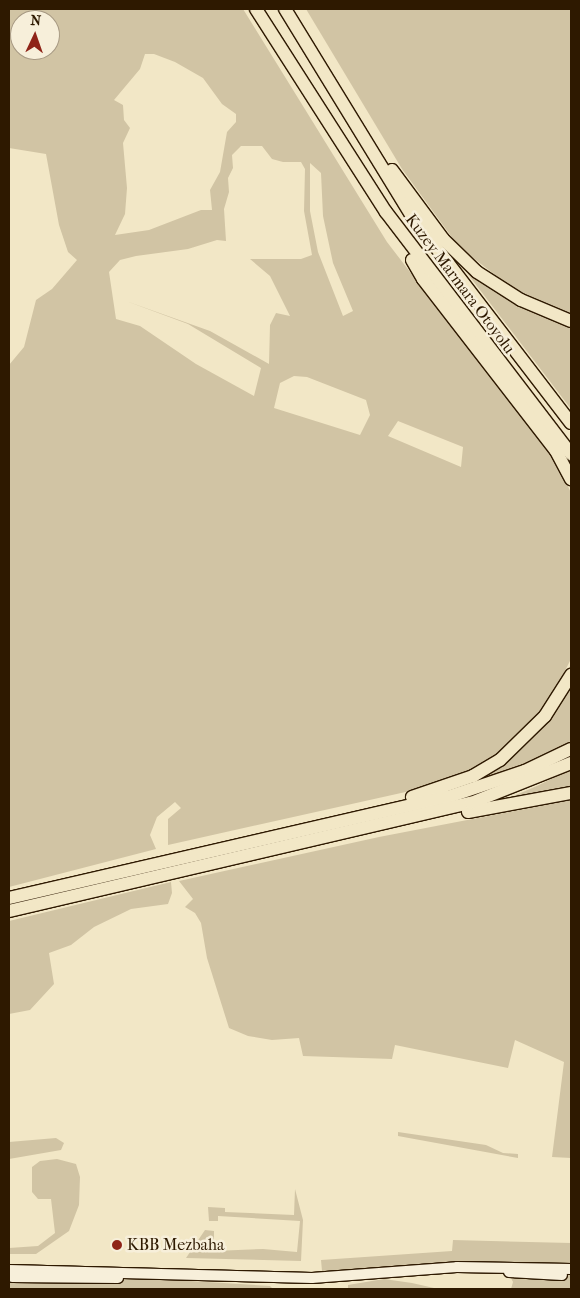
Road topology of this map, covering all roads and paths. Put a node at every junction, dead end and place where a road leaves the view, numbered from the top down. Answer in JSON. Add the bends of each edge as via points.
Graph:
{"nodes":[{"id":1,"x":256,"y":9,"type":"edge"},
{"id":2,"x":285,"y":9,"type":"edge"},
{"id":3,"x":348,"y":114,"type":"junction"},
{"id":4,"x":386,"y":212,"type":"junction"},
{"id":5,"x":571,"y":321,"type":"edge"},
{"id":6,"x":571,"y":423,"type":"edge"},
{"id":7,"x":571,"y":454,"type":"edge"},
{"id":8,"x":571,"y":480,"type":"edge"},
{"id":9,"x":571,"y":675,"type":"edge"},
{"id":10,"x":571,"y":750,"type":"edge"},
{"id":11,"x":571,"y":763,"type":"edge"},
{"id":12,"x":571,"y":793,"type":"edge"},
{"id":13,"x":266,"y":842,"type":"junction"},
{"id":14,"x":9,"y":898,"type":"edge"},
{"id":15,"x":9,"y":911,"type":"edge"},
{"id":16,"x":571,"y":1269,"type":"edge"},
{"id":17,"x":9,"y":1270,"type":"edge"},
{"id":18,"x":571,"y":1275,"type":"edge"},
{"id":19,"x":9,"y":1277,"type":"edge"}],
"edges":[{"from":1,"to":4,"type":"highway","name":"Kuzey Marmara Otoyolu"},
{"from":2,"to":3,"type":"highway"},
{"from":3,"to":5,"type":"highway","via":[[454,252],[505,292]]},
{"from":3,"to":6,"type":"highway","name":"Kuzey Marmara Otoyolu","via":[[412,216]]},
{"from":4,"to":7,"type":"highway","name":"Kuzey Marmara Otoyolu"},
{"from":4,"to":8,"type":"highway","via":[[423,279],[556,451]]},
{"from":9,"to":13,"type":"highway","via":[[556,702],[523,740],[472,776],[444,788]]},
{"from":10,"to":13,"type":"highway","via":[[525,771],[448,797]]},
{"from":11,"to":13,"type":"highway","via":[[471,803]]},
{"from":12,"to":13,"type":"highway"},
{"from":13,"to":14,"type":"highway"},
{"from":13,"to":15,"type":"highway"},
{"from":16,"to":17,"type":"main road","via":[[458,1267],[312,1278]]},
{"from":18,"to":19,"type":"main road","via":[[440,1273],[312,1284]]}]}
